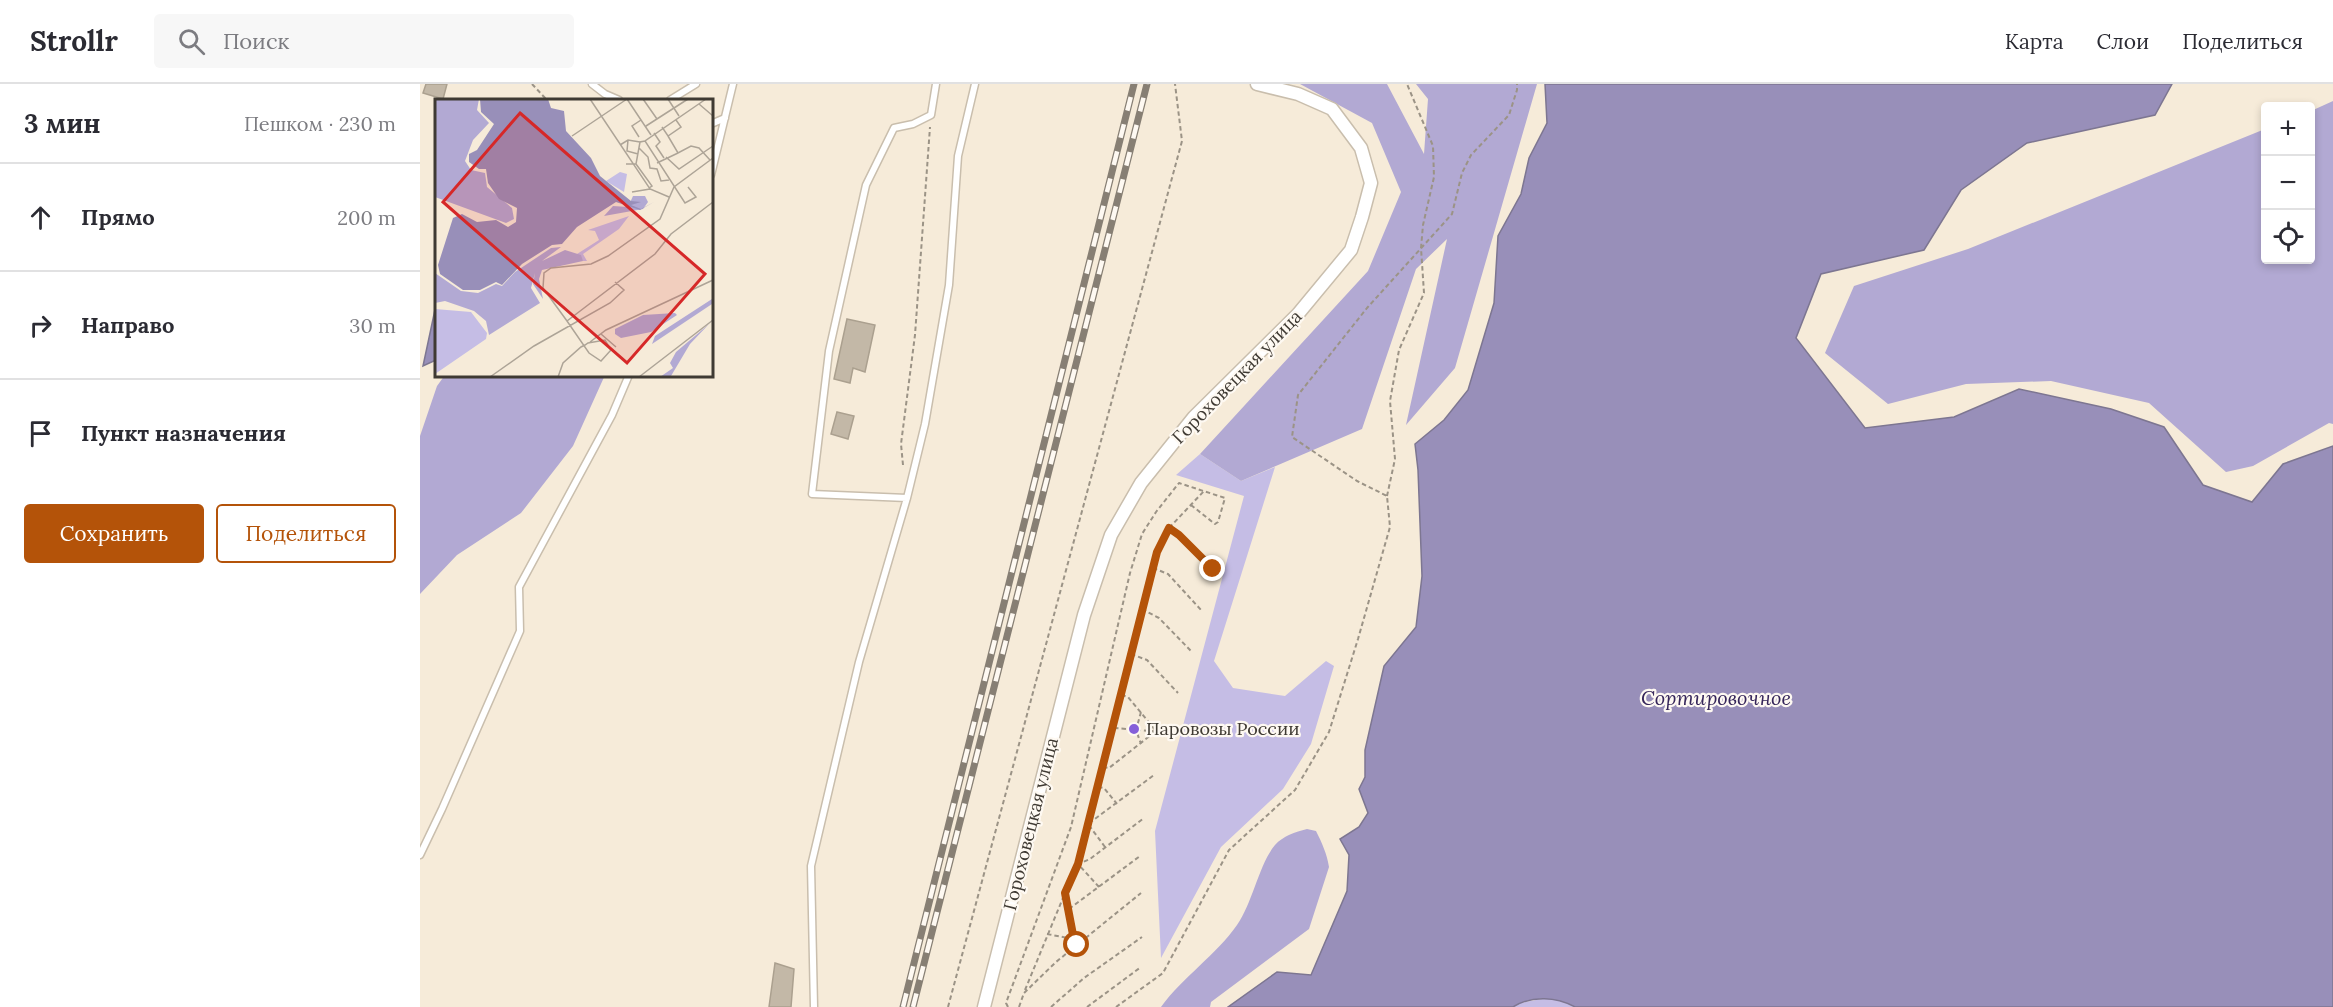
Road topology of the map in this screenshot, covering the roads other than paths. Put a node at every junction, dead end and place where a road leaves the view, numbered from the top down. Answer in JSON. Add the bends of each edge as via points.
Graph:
{"nodes":[{"id":1,"x":592,"y":84,"type":"edge"},
{"id":2,"x":696,"y":84,"type":"edge"},
{"id":3,"x":733,"y":84,"type":"edge"},
{"id":4,"x":936,"y":84,"type":"edge"},
{"id":5,"x":975,"y":84,"type":"edge"},
{"id":6,"x":1257,"y":84,"type":"edge"},
{"id":7,"x":617,"y":99,"type":"edge"},
{"id":8,"x":672,"y":99,"type":"edge"},
{"id":9,"x":725,"y":118,"type":"junction"},
{"id":10,"x":712,"y":124,"type":"edge"},
{"id":11,"x":712,"y":171,"type":"edge"},
{"id":12,"x":628,"y":376,"type":"edge"},
{"id":13,"x":907,"y":498,"type":"junction"},
{"id":14,"x":420,"y":855,"type":"edge"},
{"id":15,"x":814,"y":1007,"type":"edge"},
{"id":16,"x":984,"y":1007,"type":"edge"}],
"edges":[{"from":1,"to":7,"type":"lane"},
{"from":2,"to":8,"type":"lane"},
{"from":3,"to":9,"type":"lane"},
{"from":4,"to":13,"type":"lane","via":[[931,115],[894,128],[866,185],[830,351],[812,494]]},
{"from":5,"to":13,"type":"lane","via":[[958,156],[950,285],[926,424]]},
{"from":6,"to":16,"type":"street","name":"Гороховецкая улица","via":[[1299,94],[1332,109],[1361,148],[1371,183],[1351,250],[1298,314],[1194,417],[1141,483],[1111,535],[1084,615]]},
{"from":9,"to":10,"type":"lane"},
{"from":9,"to":11,"type":"lane"},
{"from":12,"to":14,"type":"lane","via":[[612,415],[519,587],[520,631]]},
{"from":13,"to":15,"type":"lane","via":[[859,662],[811,866]]}]}
